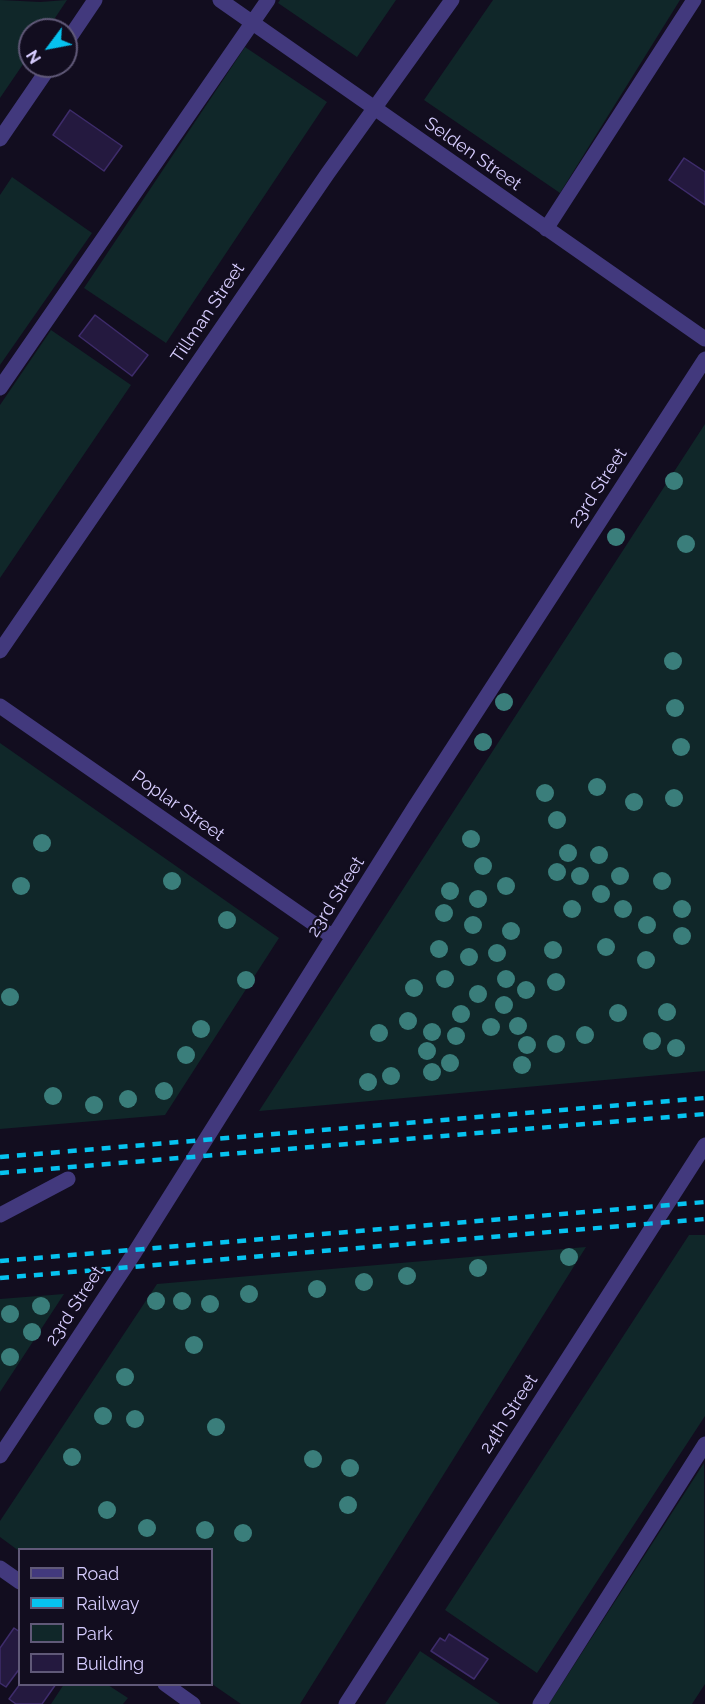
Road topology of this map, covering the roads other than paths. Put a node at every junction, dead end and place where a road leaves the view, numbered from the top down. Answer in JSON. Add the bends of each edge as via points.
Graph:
{"nodes":[{"id":1,"x":95,"y":0,"type":"edge"},
{"id":2,"x":220,"y":0,"type":"edge"},
{"id":3,"x":268,"y":0,"type":"edge"},
{"id":4,"x":452,"y":0,"type":"edge"},
{"id":5,"x":694,"y":0,"type":"edge"},
{"id":6,"x":252,"y":23,"type":"junction"},
{"id":7,"x":78,"y":25,"type":"edge"},
{"id":8,"x":42,"y":78,"type":"edge"},
{"id":9,"x":374,"y":109,"type":"junction"},
{"id":10,"x":0,"y":139,"type":"edge"},
{"id":11,"x":546,"y":229,"type":"junction"},
{"id":12,"x":705,"y":339,"type":"edge"},
{"id":13,"x":705,"y":359,"type":"edge"},
{"id":14,"x":0,"y":388,"type":"edge"},
{"id":15,"x":0,"y":651,"type":"edge"},
{"id":16,"x":0,"y":706,"type":"edge"},
{"id":17,"x":333,"y":937,"type":"junction"},
{"id":18,"x":705,"y":1145,"type":"edge"},
{"id":19,"x":68,"y":1179,"type":"dead end"},
{"id":20,"x":0,"y":1215,"type":"edge"},
{"id":21,"x":705,"y":1444,"type":"edge"},
{"id":22,"x":0,"y":1456,"type":"edge"},
{"id":23,"x":0,"y":1568,"type":"edge"},
{"id":24,"x":18,"y":1581,"type":"edge"},
{"id":25,"x":168,"y":1686,"type":"edge"},
{"id":26,"x":193,"y":1704,"type":"edge"},
{"id":27,"x":346,"y":1704,"type":"edge"},
{"id":28,"x":540,"y":1704,"type":"edge"}],
"edges":[{"from":1,"to":7,"type":"street"},
{"from":2,"to":6,"type":"street","name":"Selden Street"},
{"from":3,"to":6,"type":"street"},
{"from":4,"to":9,"type":"street","name":"Tillman Street"},
{"from":5,"to":11,"type":"street"},
{"from":6,"to":9,"type":"street","name":"Selden Street"},
{"from":6,"to":14,"type":"street"},
{"from":8,"to":10,"type":"street"},
{"from":9,"to":11,"type":"street","name":"Selden Street"},
{"from":9,"to":15,"type":"street","name":"Tillman Street"},
{"from":11,"to":12,"type":"street","name":"Selden Street"},
{"from":13,"to":17,"type":"street","name":"23rd Street"},
{"from":16,"to":17,"type":"street","name":"Poplar Street"},
{"from":17,"to":22,"type":"street","name":"23rd Street","via":[[135,1252]]},
{"from":18,"to":27,"type":"street","name":"24th Street"},
{"from":19,"to":20,"type":"street"},
{"from":21,"to":28,"type":"street"},
{"from":23,"to":24,"type":"street"},
{"from":25,"to":26,"type":"street"}]}
